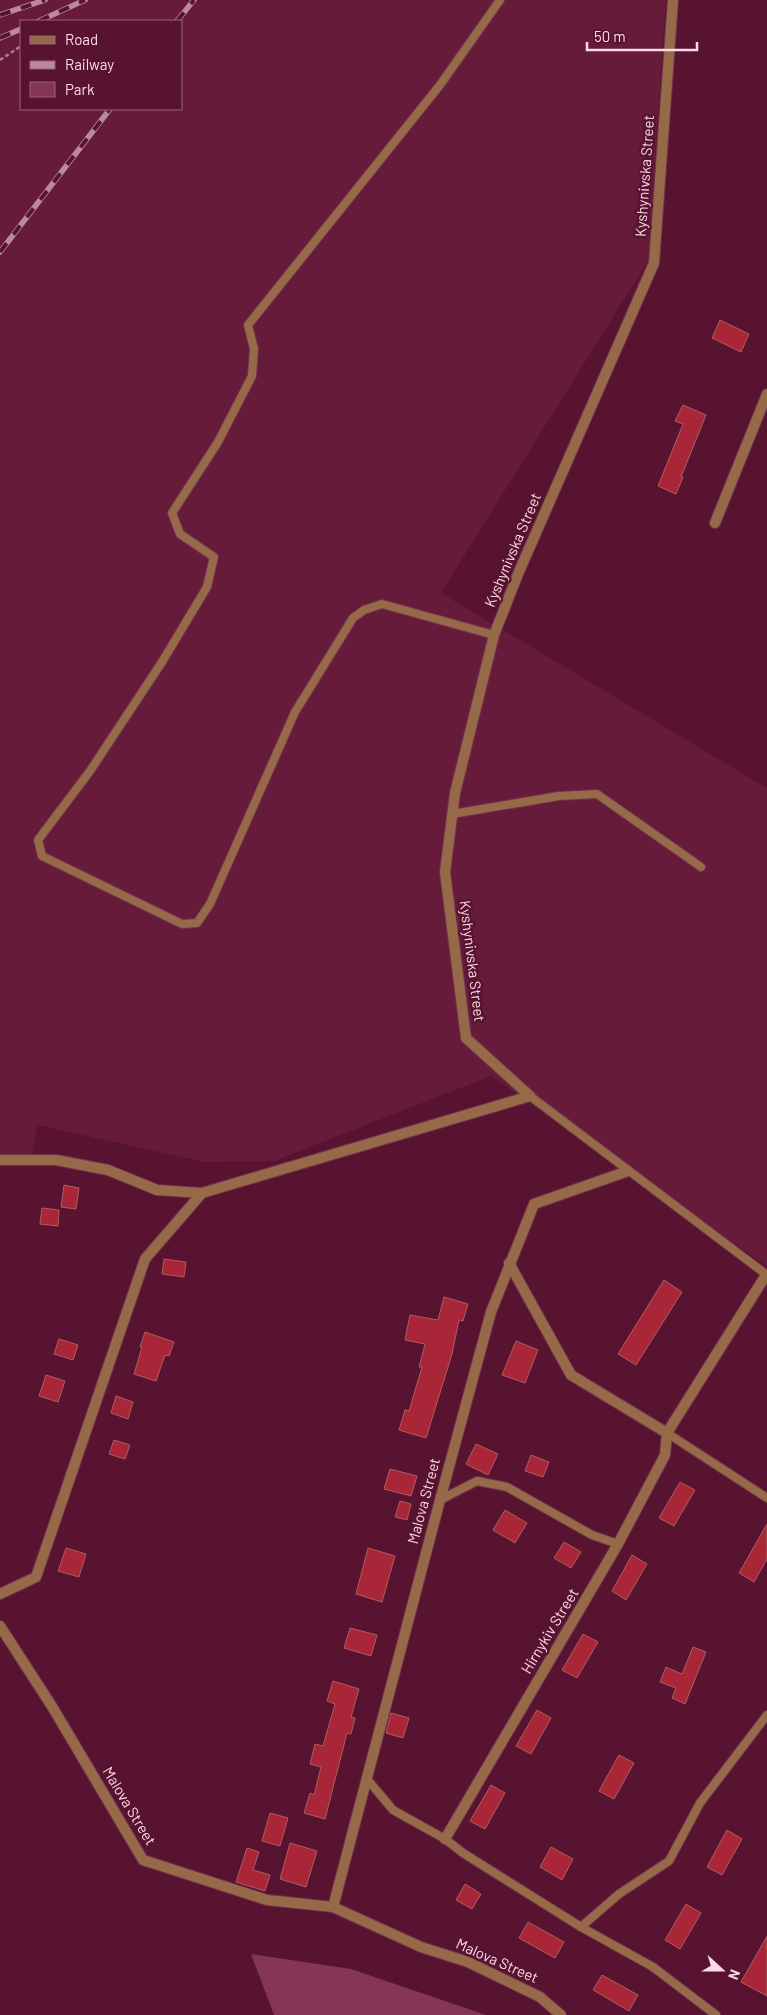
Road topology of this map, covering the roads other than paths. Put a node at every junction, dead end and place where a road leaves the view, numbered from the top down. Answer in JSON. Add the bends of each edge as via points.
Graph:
{"nodes":[{"id":1,"x":500,"y":0,"type":"edge"},
{"id":2,"x":673,"y":0,"type":"edge"},
{"id":3,"x":767,"y":394,"type":"edge"},
{"id":4,"x":715,"y":523,"type":"dead end"},
{"id":5,"x":494,"y":636,"type":"junction"},
{"id":6,"x":452,"y":814,"type":"junction"},
{"id":7,"x":700,"y":867,"type":"dead end"},
{"id":8,"x":530,"y":1096,"type":"junction"},
{"id":9,"x":0,"y":1160,"type":"edge"},
{"id":10,"x":628,"y":1171,"type":"junction"},
{"id":11,"x":202,"y":1193,"type":"junction"},
{"id":12,"x":509,"y":1263,"type":"junction"},
{"id":13,"x":767,"y":1275,"type":"edge"},
{"id":14,"x":667,"y":1433,"type":"junction"},
{"id":15,"x":767,"y":1498,"type":"edge"},
{"id":16,"x":440,"y":1500,"type":"junction"},
{"id":17,"x":618,"y":1544,"type":"junction"},
{"id":18,"x":0,"y":1594,"type":"edge"},
{"id":19,"x":0,"y":1626,"type":"edge"},
{"id":20,"x":767,"y":1715,"type":"edge"},
{"id":21,"x":367,"y":1779,"type":"junction"},
{"id":22,"x":445,"y":1839,"type":"junction"},
{"id":23,"x":334,"y":1907,"type":"junction"},
{"id":24,"x":581,"y":1927,"type":"junction"},
{"id":25,"x":561,"y":2015,"type":"edge"},
{"id":26,"x":716,"y":2015,"type":"edge"}],
"edges":[{"from":1,"to":5,"type":"lane","via":[[440,85],[248,325],[254,349],[252,376],[218,442],[172,513],[180,534],[214,557],[207,587],[90,771],[38,840],[42,856],[182,924],[196,923],[210,904],[295,712],[353,618],[382,604]]},
{"from":2,"to":5,"type":"street","name":"Kyshynivska Street","via":[[654,263]]},
{"from":3,"to":4,"type":"street"},
{"from":5,"to":6,"type":"street","name":"Kyshynivska Street"},
{"from":6,"to":7,"type":"lane","via":[[558,796],[597,794]]},
{"from":6,"to":8,"type":"street","name":"Kyshynivska Street","via":[[445,872],[466,1038]]},
{"from":8,"to":10,"type":"lane"},
{"from":8,"to":11,"type":"street"},
{"from":9,"to":11,"type":"street","via":[[56,1160],[108,1170],[157,1190]]},
{"from":10,"to":12,"type":"street","name":"Malova Street","via":[[534,1204]]},
{"from":10,"to":13,"type":"lane"},
{"from":11,"to":18,"type":"street","via":[[145,1259],[36,1577]]},
{"from":12,"to":14,"type":"street","via":[[571,1375]]},
{"from":12,"to":16,"type":"street","name":"Malova Street","via":[[491,1312]]},
{"from":13,"to":14,"type":"street","name":"Hirnykiv Street"},
{"from":14,"to":15,"type":"lane"},
{"from":14,"to":17,"type":"street","name":"Hirnykiv Street","via":[[665,1455]]},
{"from":16,"to":17,"type":"lane","via":[[478,1481],[507,1487],[592,1535]]},
{"from":16,"to":21,"type":"street","name":"Malova Street"},
{"from":17,"to":22,"type":"street","name":"Hirnykiv Street"},
{"from":19,"to":23,"type":"street","name":"Malova Street","via":[[143,1860],[266,1900]]},
{"from":20,"to":24,"type":"lane","via":[[700,1803],[669,1861],[619,1894]]},
{"from":21,"to":22,"type":"lane","via":[[393,1810]]},
{"from":21,"to":23,"type":"street","name":"Malova Street"},
{"from":22,"to":24,"type":"lane"},
{"from":23,"to":25,"type":"street","name":"Malova Street","via":[[421,1947],[468,1962],[540,1997]]},
{"from":24,"to":26,"type":"lane","via":[[653,1967]]}]}
